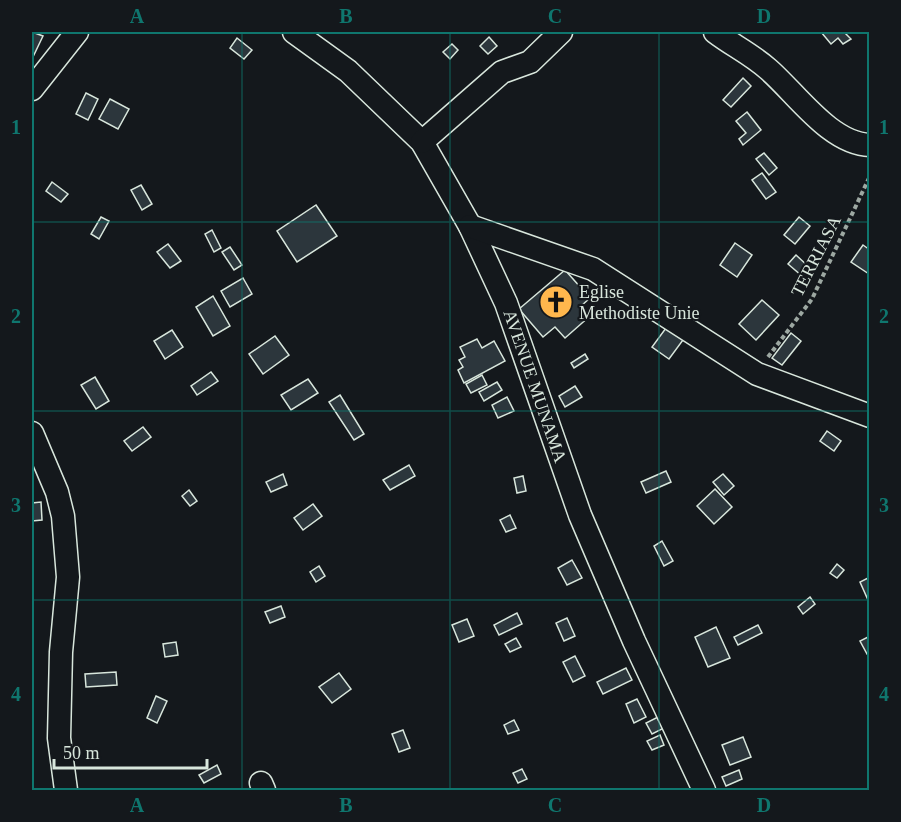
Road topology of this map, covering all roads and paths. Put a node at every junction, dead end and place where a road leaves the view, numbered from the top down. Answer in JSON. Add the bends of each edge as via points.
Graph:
{"nodes":[{"id":1,"x":77,"y":32,"type":"edge"},
{"id":2,"x":294,"y":32,"type":"edge"},
{"id":3,"x":561,"y":32,"type":"edge"},
{"id":4,"x":715,"y":32,"type":"edge"},
{"id":5,"x":32,"y":89,"type":"edge"},
{"id":6,"x":422,"y":142,"type":"junction"},
{"id":7,"x":870,"y":145,"type":"edge"},
{"id":8,"x":870,"y":176,"type":"edge"},
{"id":9,"x":470,"y":226,"type":"junction"},
{"id":10,"x":757,"y":374,"type":"junction"},
{"id":11,"x":870,"y":416,"type":"edge"},
{"id":12,"x":32,"y":433,"type":"edge"},
{"id":13,"x":66,"y":790,"type":"edge"},
{"id":14,"x":704,"y":790,"type":"edge"}],
"edges":[{"from":1,"to":5,"type":"street"},
{"from":2,"to":6,"type":"street","name":"AVENUE MUNAMA","via":[[348,71]]},
{"from":3,"to":6,"type":"street","via":[[530,62],[502,72]]},
{"from":4,"to":7,"type":"street","via":[[770,71],[827,127],[861,145]]},
{"from":6,"to":9,"type":"street","name":"AVENUE MUNAMA"},
{"from":8,"to":10,"type":"path","name":"TERRIASA","via":[[812,299]]},
{"from":9,"to":10,"type":"street","via":[[593,269]]},
{"from":9,"to":14,"type":"street","name":"AVENUE MUNAMA","via":[[506,303],[580,515]]},
{"from":10,"to":11,"type":"street"},
{"from":12,"to":13,"type":"street","via":[[63,516],[68,577],[59,738]]}]}
